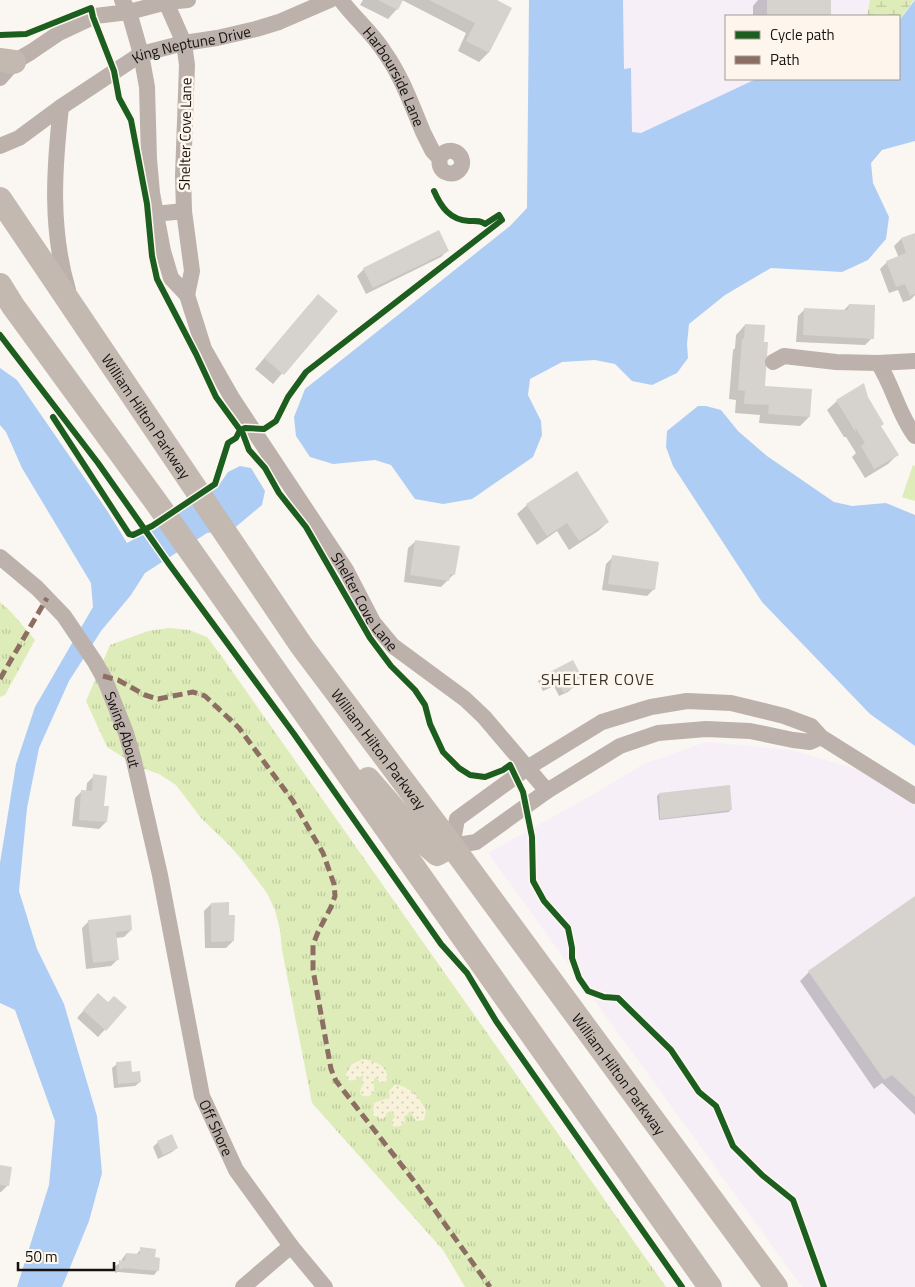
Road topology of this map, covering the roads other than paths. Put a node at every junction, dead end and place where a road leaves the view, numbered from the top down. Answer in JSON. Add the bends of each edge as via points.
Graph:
{"nodes":[{"id":1,"x":188,"y":0,"type":"edge"},
{"id":2,"x":330,"y":0,"type":"edge"},
{"id":3,"x":340,"y":0,"type":"edge"},
{"id":4,"x":166,"y":1,"type":"edge"},
{"id":5,"x":125,"y":6,"type":"edge"},
{"id":6,"x":184,"y":43,"type":"junction"},
{"id":7,"x":141,"y":54,"type":"junction"},
{"id":8,"x":4,"y":71,"type":"edge"},
{"id":9,"x":61,"y":107,"type":"junction"},
{"id":10,"x":0,"y":146,"type":"edge"},
{"id":11,"x":439,"y":159,"type":"dead end"},
{"id":12,"x":0,"y":199,"type":"edge"},
{"id":13,"x":184,"y":211,"type":"junction"},
{"id":14,"x":155,"y":214,"type":"junction"},
{"id":15,"x":0,"y":218,"type":"edge"},
{"id":16,"x":0,"y":285,"type":"edge"},
{"id":17,"x":186,"y":295,"type":"junction"},
{"id":18,"x":6,"y":300,"type":"edge"},
{"id":19,"x":74,"y":311,"type":"junction"},
{"id":20,"x":915,"y":361,"type":"edge"},
{"id":21,"x":773,"y":362,"type":"dead end"},
{"id":22,"x":878,"y":363,"type":"junction"},
{"id":23,"x":913,"y":426,"type":"edge"},
{"id":24,"x":0,"y":557,"type":"edge"},
{"id":25,"x":288,"y":689,"type":"junction"},
{"id":26,"x":821,"y":738,"type":"junction"},
{"id":27,"x":527,"y":768,"type":"junction"},
{"id":28,"x":547,"y":791,"type":"junction"},
{"id":29,"x":915,"y":796,"type":"edge"},
{"id":30,"x":452,"y":846,"type":"junction"},
{"id":31,"x":172,"y":939,"type":"joint"},
{"id":32,"x":291,"y":1246,"type":"junction"},
{"id":33,"x":243,"y":1287,"type":"edge"},
{"id":34,"x":325,"y":1287,"type":"edge"},
{"id":35,"x":710,"y":1287,"type":"edge"},
{"id":36,"x":776,"y":1287,"type":"edge"}],
"edges":[{"from":1,"to":4,"type":"street"},
{"from":2,"to":6,"type":"street","name":"King Neptune Drive","via":[[256,29]]},
{"from":3,"to":11,"type":"street","name":"Harbourside Lane","via":[[393,65],[425,137]]},
{"from":4,"to":5,"type":"street"},
{"from":4,"to":6,"type":"street","name":"Shelter Cove Lane"},
{"from":5,"to":7,"type":"street","name":"Shelter Cove Lane"},
{"from":5,"to":8,"type":"street","via":[[73,25]]},
{"from":6,"to":7,"type":"street","name":"King Neptune Drive"},
{"from":6,"to":13,"type":"street","name":"Shelter Cove Lane"},
{"from":7,"to":9,"type":"street","name":"King Neptune Drive"},
{"from":7,"to":14,"type":"street","name":"Shelter Cove Lane","via":[[147,87],[149,159]]},
{"from":9,"to":10,"type":"street","name":"King Neptune Drive","via":[[19,138]]},
{"from":9,"to":19,"type":"street","via":[[55,190],[56,238]]},
{"from":12,"to":19,"type":"highway","name":"William Hilton Parkway"},
{"from":13,"to":14,"type":"street","name":"Shelter Cove Lane"},
{"from":13,"to":17,"type":"street","name":"Shelter Cove Lane","via":[[192,271]]},
{"from":14,"to":17,"type":"street","name":"Shelter Cove Lane","via":[[171,278]]},
{"from":15,"to":19,"type":"highway"},
{"from":16,"to":18,"type":"highway"},
{"from":17,"to":27,"type":"street","name":"Shelter Cove Lane","via":[[204,349],[232,398],[346,570],[374,622],[393,646],[465,699],[484,717]]},
{"from":18,"to":25,"type":"highway","via":[[156,502]]},
{"from":19,"to":30,"type":"highway","name":"William Hilton Parkway","via":[[301,645]]},
{"from":20,"to":22,"type":"street"},
{"from":21,"to":22,"type":"street","via":[[784,356]]},
{"from":22,"to":23,"type":"street"},
{"from":24,"to":31,"type":"street","name":"Swing About","via":[[64,616],[105,680],[134,761]]},
{"from":25,"to":30,"type":"highway","via":[[421,840],[437,854]]},
{"from":25,"to":35,"type":"highway"},
{"from":26,"to":27,"type":"street","via":[[811,726],[784,716],[732,703],[687,701],[651,707],[602,722]]},
{"from":26,"to":28,"type":"street","via":[[810,742],[750,731],[706,729],[658,733],[620,746]]},
{"from":26,"to":29,"type":"street"},
{"from":27,"to":28,"type":"street","name":"Shelter Cove Lane"},
{"from":27,"to":30,"type":"street","via":[[457,819]]},
{"from":28,"to":30,"type":"street","via":[[476,842]]},
{"from":30,"to":36,"type":"highway","name":"William Hilton Parkway"},
{"from":31,"to":32,"type":"street","name":"Off Shore","via":[[202,1096],[236,1170]]},
{"from":32,"to":33,"type":"street"},
{"from":32,"to":34,"type":"street","name":"Off Shore"}]}
